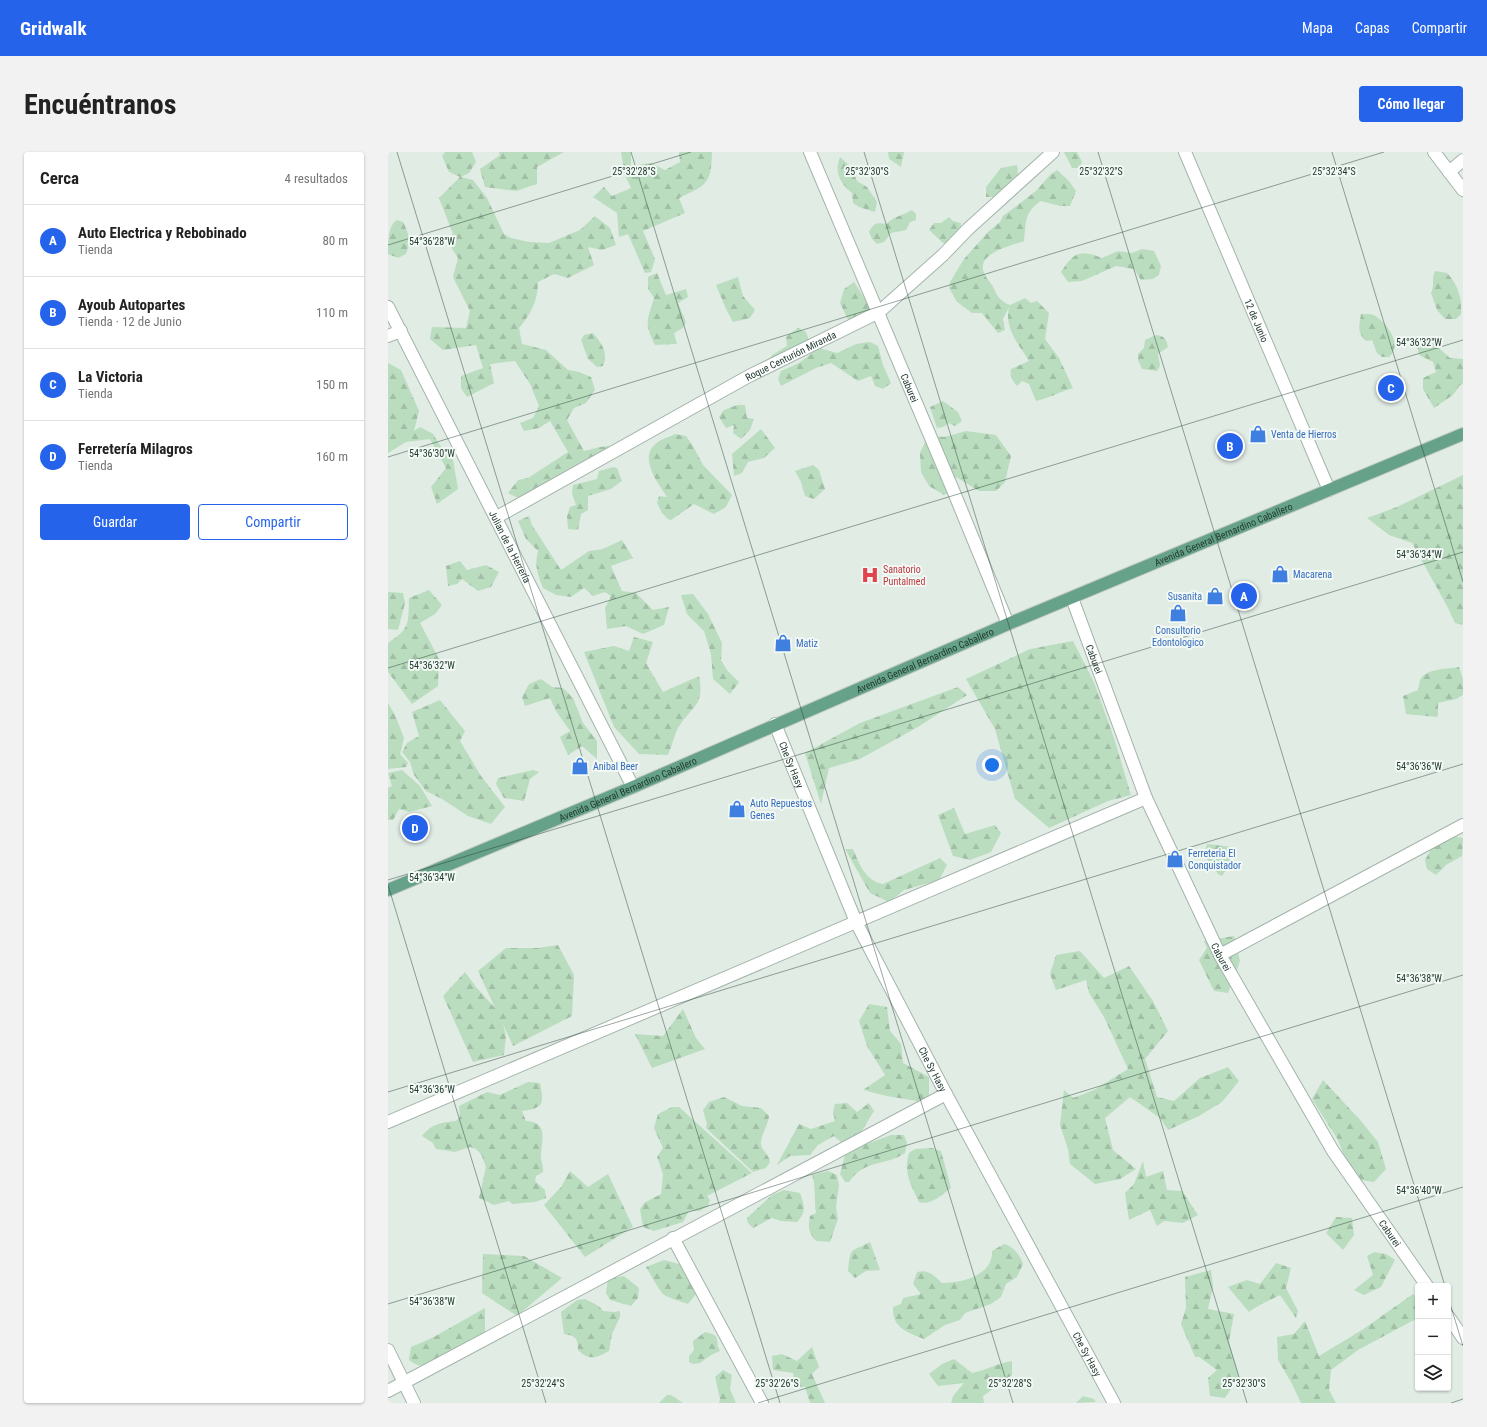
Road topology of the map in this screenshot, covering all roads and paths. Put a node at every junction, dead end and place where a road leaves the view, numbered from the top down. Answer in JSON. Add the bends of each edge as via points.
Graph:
{"nodes":[{"id":1,"x":810,"y":152,"type":"edge"},
{"id":2,"x":1053,"y":152,"type":"edge"},
{"id":3,"x":1185,"y":152,"type":"edge"},
{"id":4,"x":1434,"y":152,"type":"edge"},
{"id":5,"x":1463,"y":160,"type":"edge"},
{"id":6,"x":1449,"y":172,"type":"junction"},
{"id":7,"x":1463,"y":190,"type":"edge"},
{"id":8,"x":388,"y":307,"type":"edge"},
{"id":9,"x":878,"y":312,"type":"junction"},
{"id":10,"x":400,"y":331,"type":"junction"},
{"id":11,"x":388,"y":336,"type":"edge"},
{"id":12,"x":1463,"y":434,"type":"edge"},
{"id":13,"x":1329,"y":490,"type":"junction"},
{"id":14,"x":497,"y":518,"type":"junction"},
{"id":15,"x":1072,"y":598,"type":"junction"},
{"id":16,"x":1008,"y":624,"type":"junction"},
{"id":17,"x":775,"y":724,"type":"junction"},
{"id":18,"x":633,"y":787,"type":"junction"},
{"id":19,"x":1146,"y":798,"type":"junction"},
{"id":20,"x":1463,"y":825,"type":"edge"},
{"id":21,"x":388,"y":890,"type":"edge"},
{"id":22,"x":856,"y":922,"type":"junction"},
{"id":23,"x":1220,"y":955,"type":"junction"},
{"id":24,"x":946,"y":1094,"type":"junction"},
{"id":25,"x":388,"y":1122,"type":"edge"},
{"id":26,"x":673,"y":1238,"type":"junction"},
{"id":27,"x":1425,"y":1283,"type":"edge"},
{"id":28,"x":1450,"y":1319,"type":"edge"},
{"id":29,"x":1463,"y":1338,"type":"edge"},
{"id":30,"x":388,"y":1350,"type":"edge"},
{"id":31,"x":404,"y":1383,"type":"junction"},
{"id":32,"x":388,"y":1391,"type":"edge"},
{"id":33,"x":414,"y":1403,"type":"edge"},
{"id":34,"x":762,"y":1403,"type":"edge"},
{"id":35,"x":1114,"y":1403,"type":"edge"}],
"edges":[{"from":1,"to":9,"type":"street","name":"Caburei"},
{"from":2,"to":9,"type":"street","name":"Roque Centurión Miranda"},
{"from":3,"to":13,"type":"street","name":"12 de Junio"},
{"from":4,"to":6,"type":"street"},
{"from":5,"to":6,"type":"street"},
{"from":6,"to":7,"type":"street"},
{"from":8,"to":10,"type":"street","name":"Julian de la Herrería"},
{"from":9,"to":14,"type":"street","name":"Roque Centurión Miranda","via":[[749,376]]},
{"from":9,"to":16,"type":"street","name":"Caburei"},
{"from":10,"to":11,"type":"street"},
{"from":10,"to":14,"type":"street","name":"Julian de la Herrería"},
{"from":12,"to":13,"type":"main road","name":"Avenida General Bernardino Caballero"},
{"from":13,"to":15,"type":"main road","name":"Avenida General Bernardino Caballero"},
{"from":14,"to":18,"type":"street","name":"Julian de la Herrería"},
{"from":15,"to":16,"type":"main road","name":"Avenida General Bernardino Caballero"},
{"from":15,"to":19,"type":"street","name":"Caburei"},
{"from":16,"to":17,"type":"main road","name":"Avenida General Bernardino Caballero"},
{"from":17,"to":18,"type":"main road","name":"Avenida General Bernardino Caballero"},
{"from":17,"to":22,"type":"street","name":"Che Sy Hasy"},
{"from":18,"to":21,"type":"main road","name":"Avenida General Bernardino Caballero"},
{"from":19,"to":22,"type":"street"},
{"from":19,"to":23,"type":"street","name":"Caburei"},
{"from":20,"to":23,"type":"street"},
{"from":22,"to":24,"type":"street","name":"Che Sy Hasy"},
{"from":22,"to":25,"type":"street"},
{"from":23,"to":27,"type":"street","name":"Caburei","via":[[1333,1151]]},
{"from":24,"to":26,"type":"street"},
{"from":24,"to":35,"type":"street","name":"Che Sy Hasy"},
{"from":26,"to":31,"type":"street"},
{"from":26,"to":34,"type":"street"},
{"from":28,"to":29,"type":"street"},
{"from":30,"to":31,"type":"street"},
{"from":31,"to":32,"type":"street"},
{"from":31,"to":33,"type":"street"}]}
